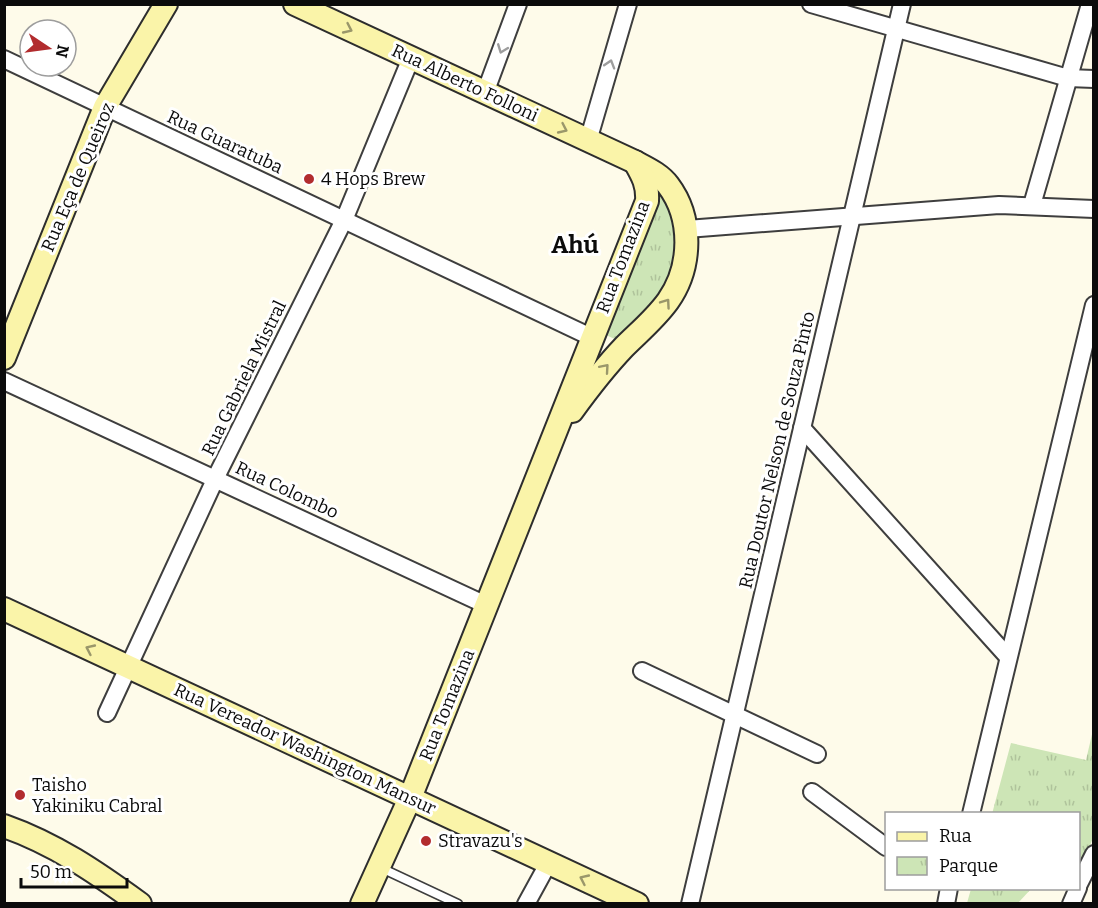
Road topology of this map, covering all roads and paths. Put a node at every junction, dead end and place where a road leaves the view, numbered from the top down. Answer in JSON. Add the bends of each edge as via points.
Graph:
{"nodes":[{"id":1,"x":166,"y":4,"type":"edge"},
{"id":2,"x":295,"y":4,"type":"edge"},
{"id":3,"x":518,"y":4,"type":"edge"},
{"id":4,"x":628,"y":4,"type":"edge"},
{"id":5,"x":811,"y":4,"type":"edge"},
{"id":6,"x":902,"y":4,"type":"edge"},
{"id":7,"x":1090,"y":4,"type":"edge"},
{"id":8,"x":896,"y":29,"type":"junction"},
{"id":9,"x":411,"y":58,"type":"junction"},
{"id":10,"x":4,"y":59,"type":"edge"},
{"id":11,"x":1068,"y":78,"type":"junction"},
{"id":12,"x":1094,"y":79,"type":"edge"},
{"id":13,"x":485,"y":93,"type":"junction"},
{"id":14,"x":105,"y":107,"type":"junction"},
{"id":15,"x":588,"y":141,"type":"junction"},
{"id":16,"x":634,"y":162,"type":"junction"},
{"id":17,"x":1032,"y":205,"type":"junction"},
{"id":18,"x":1094,"y":209,"type":"edge"},
{"id":19,"x":852,"y":217,"type":"junction"},
{"id":20,"x":344,"y":220,"type":"junction"},
{"id":21,"x":687,"y":229,"type":"junction"},
{"id":22,"x":1094,"y":305,"type":"edge"},
{"id":23,"x":592,"y":338,"type":"junction"},
{"id":24,"x":626,"y":345,"type":"junction"},
{"id":25,"x":1089,"y":348,"type":"edge"},
{"id":26,"x":4,"y":358,"type":"edge"},
{"id":27,"x":4,"y":381,"type":"edge"},
{"id":28,"x":802,"y":428,"type":"junction"},
{"id":29,"x":540,"y":470,"type":"junction"},
{"id":30,"x":216,"y":478,"type":"junction"},
{"id":31,"x":486,"y":605,"type":"junction"},
{"id":32,"x":4,"y":609,"type":"edge"},
{"id":33,"x":1008,"y":657,"type":"junction"},
{"id":34,"x":128,"y":667,"type":"junction"},
{"id":35,"x":642,"y":671,"type":"dead end"},
{"id":36,"x":107,"y":713,"type":"dead end"},
{"id":37,"x":734,"y":715,"type":"junction"},
{"id":38,"x":817,"y":754,"type":"dead end"},
{"id":39,"x":812,"y":792,"type":"dead end"},
{"id":40,"x":410,"y":798,"type":"junction"},
{"id":41,"x":971,"y":812,"type":"edge"},
{"id":42,"x":4,"y":826,"type":"edge"},
{"id":43,"x":885,"y":846,"type":"edge"},
{"id":44,"x":1094,"y":854,"type":"edge"},
{"id":45,"x":549,"y":862,"type":"junction"},
{"id":46,"x":379,"y":867,"type":"junction"},
{"id":47,"x":1083,"y":886,"type":"edge"},
{"id":48,"x":140,"y":903,"type":"edge"},
{"id":49,"x":362,"y":903,"type":"edge"},
{"id":50,"x":458,"y":903,"type":"edge"},
{"id":51,"x":526,"y":903,"type":"edge"},
{"id":52,"x":637,"y":903,"type":"edge"},
{"id":53,"x":690,"y":903,"type":"edge"},
{"id":54,"x":1071,"y":903,"type":"edge"}],
"edges":[{"from":1,"to":14,"type":"main road","name":"Rua Eça de Queiroz"},
{"from":2,"to":9,"type":"main road","name":"Rua Alberto Folloni","one_way":true},
{"from":3,"to":13,"type":"street","one_way":true},
{"from":15,"to":4,"type":"street","one_way":true},
{"from":5,"to":8,"type":"street"},
{"from":6,"to":8,"type":"street","name":"Rua Doutor Nelson de Souza Pinto"},
{"from":7,"to":11,"type":"street"},
{"from":8,"to":11,"type":"street"},
{"from":8,"to":19,"type":"street","name":"Rua Doutor Nelson de Souza Pinto"},
{"from":9,"to":13,"type":"main road","name":"Rua Alberto Folloni"},
{"from":9,"to":20,"type":"street","name":"Rua Gabriela Mistral"},
{"from":10,"to":14,"type":"street","name":"Rua Guaratuba"},
{"from":11,"to":12,"type":"street"},
{"from":11,"to":17,"type":"street"},
{"from":13,"to":15,"type":"main road","name":"Rua Alberto Folloni","one_way":true},
{"from":14,"to":20,"type":"street","name":"Rua Guaratuba"},
{"from":14,"to":26,"type":"main road","name":"Rua Eça de Queiroz"},
{"from":15,"to":16,"type":"main road","name":"Rua Alberto Folloni"},
{"from":16,"to":21,"type":"main road","name":"Rua Tomazina","via":[[667,184]]},
{"from":16,"to":23,"type":"main road","name":"Rua Tomazina","via":[[648,188],[647,201]]},
{"from":17,"to":18,"type":"street"},
{"from":17,"to":19,"type":"street"},
{"from":19,"to":21,"type":"street"},
{"from":19,"to":28,"type":"street","name":"Rua Doutor Nelson de Souza Pinto"},
{"from":20,"to":23,"type":"street","name":"Rua Guaratuba"},
{"from":20,"to":30,"type":"street","name":"Rua Gabriela Mistral"},
{"from":24,"to":21,"type":"main road","name":"Rua Tomazina","one_way":true,"via":[[657,315],[678,284]]},
{"from":22,"to":25,"type":"street"},
{"from":23,"to":24,"type":"main road"},
{"from":23,"to":29,"type":"main road","name":"Rua Tomazina"},
{"from":29,"to":24,"type":"main road","name":"Rua Tomazina","one_way":true,"via":[[570,415]]},
{"from":25,"to":33,"type":"street"},
{"from":27,"to":30,"type":"street","name":"Rua Colombo"},
{"from":28,"to":33,"type":"street"},
{"from":28,"to":37,"type":"street","name":"Rua Doutor Nelson de Souza Pinto"},
{"from":29,"to":31,"type":"main road","name":"Rua Tomazina"},
{"from":30,"to":31,"type":"street","name":"Rua Colombo"},
{"from":30,"to":34,"type":"street","name":"Rua Gabriela Mistral"},
{"from":31,"to":40,"type":"main road","name":"Rua Tomazina"},
{"from":34,"to":32,"type":"main road","name":"Rua Vereador Washington Mansur","one_way":true},
{"from":33,"to":41,"type":"street"},
{"from":34,"to":36,"type":"street","name":"Rua Gabriela Mistral"},
{"from":34,"to":40,"type":"main road","name":"Rua Vereador Washington Mansur"},
{"from":35,"to":37,"type":"street"},
{"from":37,"to":38,"type":"street"},
{"from":37,"to":53,"type":"street","name":"Rua Doutor Nelson de Souza Pinto"},
{"from":39,"to":43,"type":"street"},
{"from":40,"to":45,"type":"main road","name":"Rua Vereador Washington Mansur"},
{"from":40,"to":46,"type":"main road","name":"Rua Tomazina"},
{"from":42,"to":48,"type":"main road","via":[[56,847]]},
{"from":44,"to":47,"type":"street"},
{"from":45,"to":51,"type":"street"},
{"from":52,"to":45,"type":"main road","name":"Rua Vereador Washington Mansur","one_way":true},
{"from":46,"to":49,"type":"main road","name":"Rua Tomazina"},
{"from":46,"to":50,"type":"lane"},
{"from":47,"to":54,"type":"street"}]}
